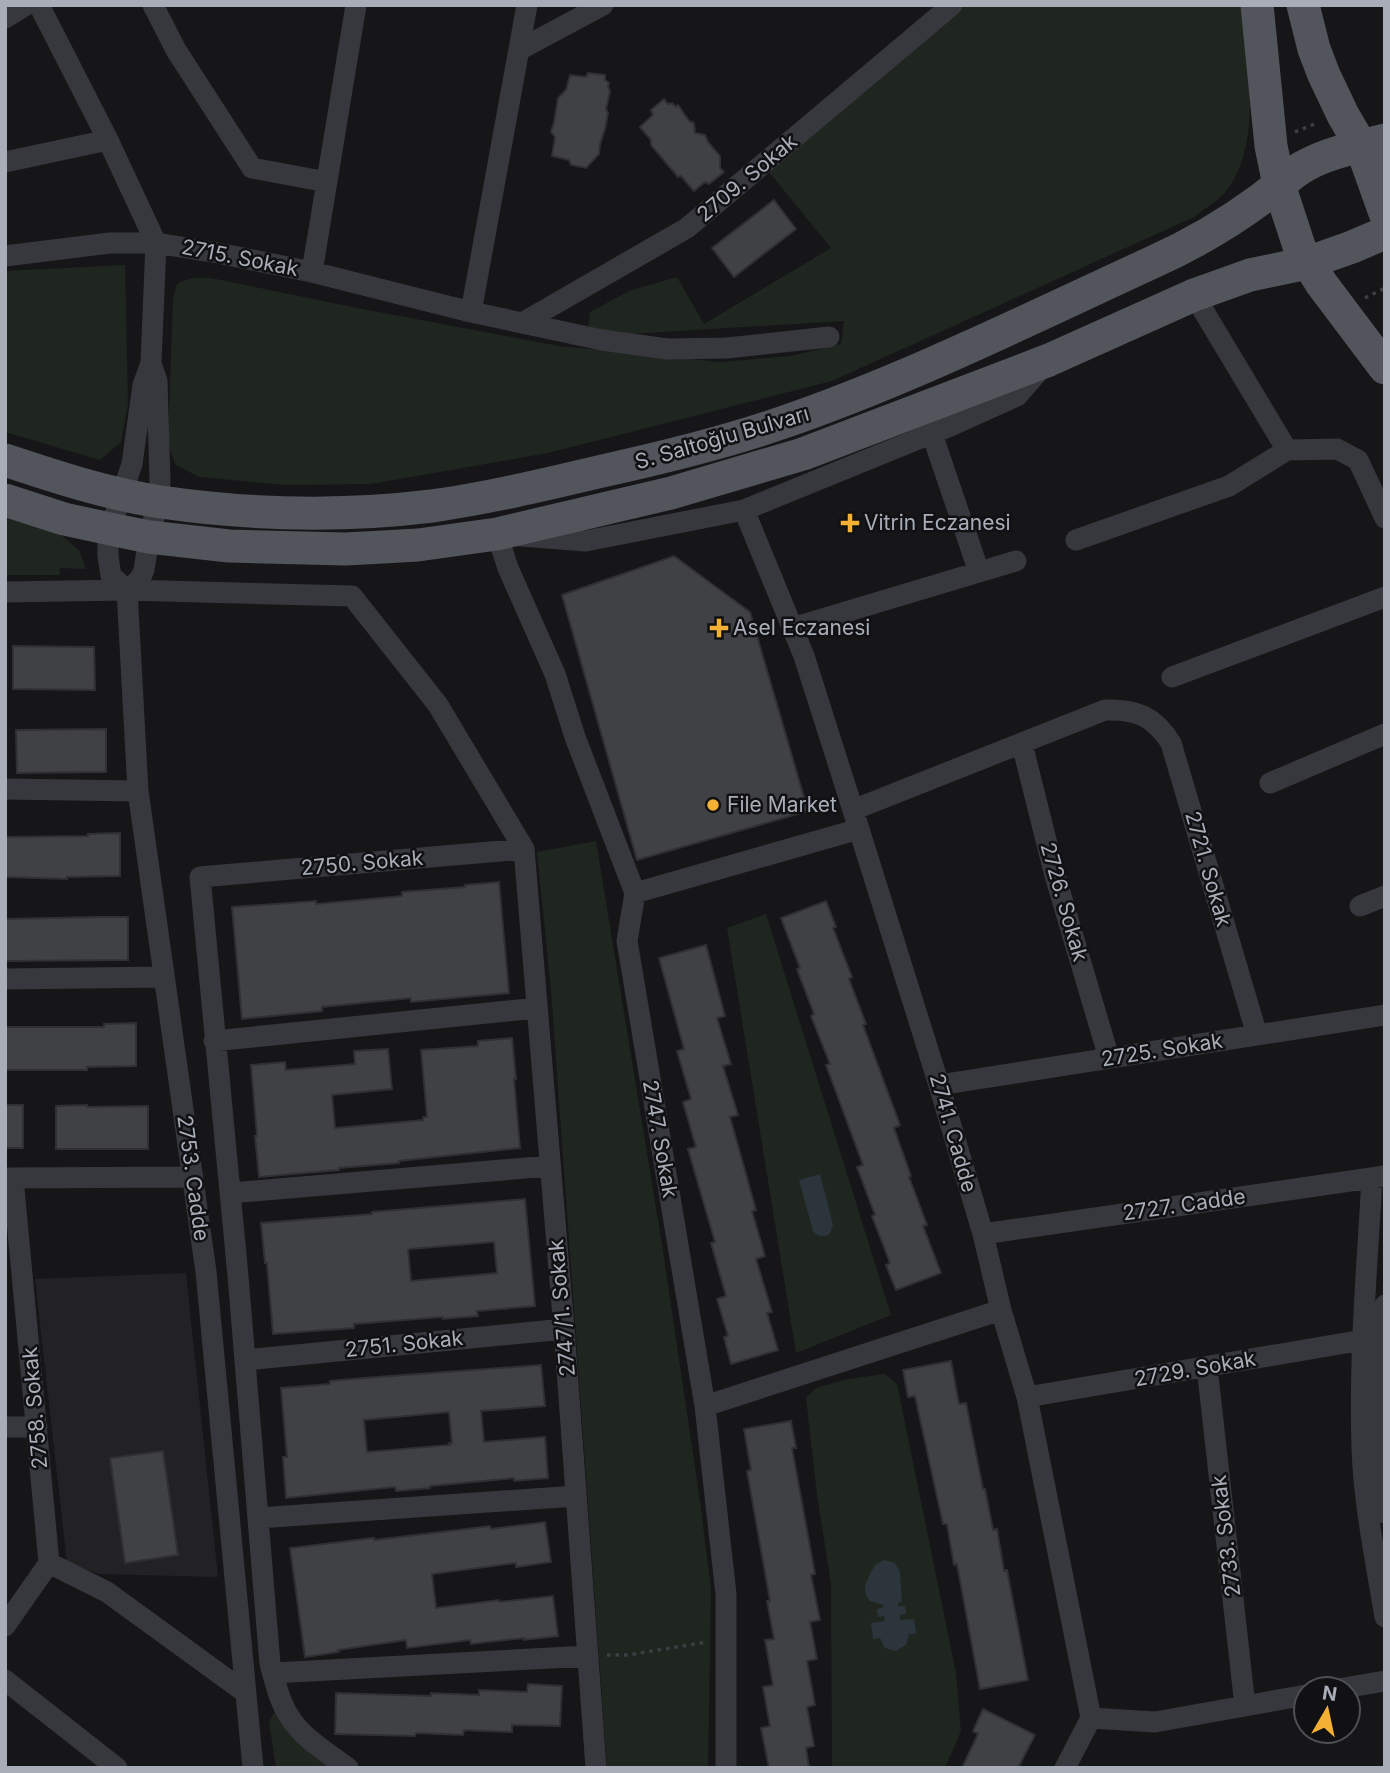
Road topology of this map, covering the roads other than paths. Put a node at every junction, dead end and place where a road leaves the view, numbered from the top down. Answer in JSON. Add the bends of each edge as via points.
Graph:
{"nodes":[{"id":1,"x":26,"y":5,"type":"edge"},
{"id":2,"x":39,"y":5,"type":"edge"},
{"id":3,"x":153,"y":5,"type":"edge"},
{"id":4,"x":356,"y":5,"type":"edge"},
{"id":5,"x":527,"y":5,"type":"edge"},
{"id":6,"x":603,"y":5,"type":"edge"},
{"id":7,"x":952,"y":5,"type":"edge"},
{"id":8,"x":1257,"y":5,"type":"edge"},
{"id":9,"x":1303,"y":5,"type":"edge"},
{"id":10,"x":5,"y":18,"type":"edge"},
{"id":11,"x":519,"y":50,"type":"junction"},
{"id":12,"x":108,"y":140,"type":"junction"},
{"id":13,"x":1373,"y":143,"type":"edge"},
{"id":14,"x":5,"y":162,"type":"edge"},
{"id":15,"x":327,"y":182,"type":"junction"},
{"id":16,"x":1279,"y":185,"type":"junction"},
{"id":17,"x":1381,"y":201,"type":"edge"},
{"id":18,"x":1385,"y":233,"type":"edge"},
{"id":19,"x":156,"y":243,"type":"junction"},
{"id":20,"x":5,"y":256,"type":"edge"},
{"id":21,"x":1307,"y":263,"type":"junction"},
{"id":22,"x":312,"y":272,"type":"junction"},
{"id":23,"x":1194,"y":295,"type":"junction"},
{"id":24,"x":471,"y":312,"type":"junction"},
{"id":25,"x":522,"y":323,"type":"junction"},
{"id":26,"x":829,"y":337,"type":"dead end"},
{"id":27,"x":1049,"y":360,"type":"junction"},
{"id":28,"x":151,"y":363,"type":"junction"},
{"id":29,"x":1385,"y":368,"type":"edge"},
{"id":30,"x":932,"y":434,"type":"junction"},
{"id":31,"x":1287,"y":450,"type":"junction"},
{"id":32,"x":5,"y":460,"type":"edge"},
{"id":33,"x":122,"y":495,"type":"junction"},
{"id":34,"x":5,"y":500,"type":"edge"},
{"id":35,"x":158,"y":502,"type":"junction"},
{"id":36,"x":744,"y":510,"type":"junction"},
{"id":37,"x":1385,"y":518,"type":"edge"},
{"id":38,"x":110,"y":529,"type":"junction"},
{"id":39,"x":496,"y":534,"type":"junction"},
{"id":40,"x":149,"y":537,"type":"junction"},
{"id":41,"x":1076,"y":540,"type":"dead end"},
{"id":42,"x":1016,"y":561,"type":"dead end"},
{"id":43,"x":979,"y":572,"type":"junction"},
{"id":44,"x":127,"y":590,"type":"junction"},
{"id":45,"x":5,"y":592,"type":"edge"},
{"id":46,"x":1385,"y":597,"type":"edge"},
{"id":47,"x":792,"y":628,"type":"junction"},
{"id":48,"x":1172,"y":677,"type":"dead end"},
{"id":49,"x":1385,"y":734,"type":"edge"},
{"id":50,"x":1022,"y":744,"type":"junction"},
{"id":51,"x":1270,"y":783,"type":"dead end"},
{"id":52,"x":5,"y":789,"type":"edge"},
{"id":53,"x":138,"y":791,"type":"junction"},
{"id":54,"x":856,"y":820,"type":"junction"},
{"id":55,"x":524,"y":849,"type":"junction"},
{"id":56,"x":635,"y":893,"type":"junction"},
{"id":57,"x":1385,"y":896,"type":"edge"},
{"id":58,"x":1360,"y":906,"type":"dead end"},
{"id":59,"x":164,"y":977,"type":"junction"},
{"id":60,"x":5,"y":979,"type":"edge"},
{"id":61,"x":537,"y":1009,"type":"junction"},
{"id":62,"x":1385,"y":1015,"type":"edge"},
{"id":63,"x":1257,"y":1035,"type":"junction"},
{"id":64,"x":214,"y":1041,"type":"junction"},
{"id":65,"x":1109,"y":1058,"type":"junction"},
{"id":66,"x":939,"y":1085,"type":"junction"},
{"id":67,"x":550,"y":1166,"type":"junction"},
{"id":68,"x":193,"y":1177,"type":"junction"},
{"id":69,"x":1378,"y":1177,"type":"edge"},
{"id":70,"x":9,"y":1178,"type":"edge"},
{"id":71,"x":230,"y":1194,"type":"junction"},
{"id":72,"x":983,"y":1234,"type":"junction"},
{"id":73,"x":1385,"y":1305,"type":"edge"},
{"id":74,"x":1001,"y":1310,"type":"junction"},
{"id":75,"x":564,"y":1329,"type":"junction"},
{"id":76,"x":1377,"y":1338,"type":"edge"},
{"id":77,"x":245,"y":1360,"type":"junction"},
{"id":78,"x":1206,"y":1367,"type":"junction"},
{"id":79,"x":1027,"y":1397,"type":"junction"},
{"id":80,"x":705,"y":1406,"type":"junction"},
{"id":81,"x":5,"y":1427,"type":"edge"},
{"id":82,"x":37,"y":1427,"type":"junction"},
{"id":83,"x":576,"y":1496,"type":"junction"},
{"id":84,"x":1385,"y":1513,"type":"edge"},
{"id":85,"x":258,"y":1518,"type":"junction"},
{"id":86,"x":49,"y":1563,"type":"junction"},
{"id":87,"x":1385,"y":1617,"type":"edge"},
{"id":88,"x":5,"y":1626,"type":"edge"},
{"id":89,"x":587,"y":1656,"type":"junction"},
{"id":90,"x":273,"y":1673,"type":"junction"},
{"id":91,"x":5,"y":1680,"type":"edge"},
{"id":92,"x":1385,"y":1681,"type":"edge"},
{"id":93,"x":1362,"y":1685,"type":"edge"},
{"id":94,"x":246,"y":1693,"type":"junction"},
{"id":95,"x":1292,"y":1698,"type":"edge"},
{"id":96,"x":1245,"y":1706,"type":"junction"},
{"id":97,"x":1091,"y":1718,"type":"junction"},
{"id":98,"x":117,"y":1768,"type":"edge"},
{"id":99,"x":253,"y":1768,"type":"edge"},
{"id":100,"x":348,"y":1768,"type":"edge"},
{"id":101,"x":596,"y":1768,"type":"edge"},
{"id":102,"x":726,"y":1768,"type":"edge"},
{"id":103,"x":1065,"y":1768,"type":"edge"}],
"edges":[{"from":1,"to":10,"type":"street"},
{"from":2,"to":12,"type":"street"},
{"from":3,"to":15,"type":"street","via":[[176,50],[252,168]]},
{"from":4,"to":15,"type":"street"},
{"from":5,"to":11,"type":"street"},
{"from":6,"to":11,"type":"street"},
{"from":7,"to":25,"type":"street","name":"2709. Sokak","via":[[687,228]]},
{"from":8,"to":16,"type":"main road"},
{"from":9,"to":13,"type":"main road","via":[[1331,92]]},
{"from":11,"to":24,"type":"street"},
{"from":12,"to":14,"type":"street"},
{"from":12,"to":19,"type":"street"},
{"from":13,"to":16,"type":"main road","name":"S. Saltoğlu Bulvarı","via":[[1324,157]]},
{"from":13,"to":17,"type":"main road"},
{"from":15,"to":22,"type":"street"},
{"from":16,"to":21,"type":"main road"},
{"from":16,"to":35,"type":"main road","name":"S. Saltoğlu Bulvarı","via":[[1219,228],[1169,255],[886,383],[723,441],[523,489],[391,510],[303,514]]},
{"from":18,"to":21,"type":"main road","name":"S. Saltoğlu Bulvarı"},
{"from":19,"to":20,"type":"street","name":"2715. Sokak","via":[[110,243]]},
{"from":19,"to":22,"type":"street","name":"2715. Sokak"},
{"from":19,"to":28,"type":"street"},
{"from":21,"to":23,"type":"main road","name":"S. Saltoğlu Bulvarı","via":[[1250,275]]},
{"from":21,"to":29,"type":"main road"},
{"from":22,"to":24,"type":"street","name":"2715. Sokak"},
{"from":23,"to":27,"type":"main road","name":"S. Saltoğlu Bulvarı"},
{"from":23,"to":31,"type":"street"},
{"from":24,"to":25,"type":"street","name":"2715. Sokak"},
{"from":25,"to":26,"type":"street","name":"2715. Sokak","via":[[667,349]]},
{"from":27,"to":30,"type":"street","via":[[1017,396]]},
{"from":27,"to":39,"type":"main road","name":"S. Saltoğlu Bulvarı","via":[[803,454],[671,493]]},
{"from":28,"to":33,"type":"street"},
{"from":28,"to":35,"type":"street","via":[[157,382]]},
{"from":30,"to":36,"type":"street"},
{"from":30,"to":43,"type":"street"},
{"from":31,"to":37,"type":"street","via":[[1338,449],[1358,460]]},
{"from":31,"to":41,"type":"street","via":[[1229,486]]},
{"from":32,"to":33,"type":"main road","name":"S. Saltoğlu Bulvarı"},
{"from":33,"to":35,"type":"main road","name":"S. Saltoğlu Bulvarı"},
{"from":33,"to":38,"type":"street"},
{"from":34,"to":38,"type":"main road","name":"S. Saltoğlu Bulvarı"},
{"from":35,"to":40,"type":"street"},
{"from":36,"to":39,"type":"street","via":[[586,541]]},
{"from":36,"to":47,"type":"street","name":"2741. Cadde"},
{"from":38,"to":40,"type":"main road","name":"S. Saltoğlu Bulvarı"},
{"from":38,"to":44,"type":"street","via":[[111,576]]},
{"from":39,"to":40,"type":"main road","name":"S. Saltoğlu Bulvarı","via":[[345,549],[229,546]]},
{"from":39,"to":56,"type":"street","via":[[555,674]]},
{"from":40,"to":44,"type":"street","via":[[142,576]]},
{"from":42,"to":43,"type":"street"},
{"from":43,"to":47,"type":"street"},
{"from":44,"to":45,"type":"street"},
{"from":44,"to":53,"type":"street","name":"2753. Cadde"},
{"from":44,"to":55,"type":"street","via":[[352,596],[438,705]]},
{"from":46,"to":48,"type":"street"},
{"from":47,"to":54,"type":"street","name":"2741. Cadde"},
{"from":49,"to":51,"type":"street"},
{"from":50,"to":54,"type":"street"},
{"from":50,"to":63,"type":"street","name":"2721. Sokak","via":[[1105,710],[1142,714],[1159,727],[1171,743]]},
{"from":50,"to":65,"type":"street","name":"2726. Sokak"},
{"from":52,"to":53,"type":"street"},
{"from":53,"to":59,"type":"street","name":"2753. Cadde"},
{"from":54,"to":56,"type":"street"},
{"from":54,"to":66,"type":"street","name":"2741. Cadde"},
{"from":55,"to":61,"type":"street","name":"2747/1. Sokak"},
{"from":55,"to":64,"type":"street","name":"2750. Sokak","via":[[200,877]]},
{"from":56,"to":80,"type":"street","name":"2747. Sokak","via":[[627,941]]},
{"from":57,"to":58,"type":"street"},
{"from":59,"to":60,"type":"street"},
{"from":59,"to":68,"type":"street","name":"2753. Cadde"},
{"from":61,"to":64,"type":"street"},
{"from":61,"to":67,"type":"street","name":"2747/1. Sokak"},
{"from":62,"to":63,"type":"street","name":"2725. Sokak"},
{"from":63,"to":65,"type":"street","name":"2725. Sokak"},
{"from":64,"to":71,"type":"street"},
{"from":65,"to":66,"type":"street","name":"2725. Sokak"},
{"from":66,"to":72,"type":"street","name":"2741. Cadde"},
{"from":67,"to":71,"type":"street"},
{"from":67,"to":75,"type":"street","name":"2747/1. Sokak"},
{"from":68,"to":70,"type":"street"},
{"from":68,"to":94,"type":"street","name":"2753. Cadde"},
{"from":69,"to":72,"type":"street","name":"2727. Cadde"},
{"from":69,"to":76,"type":"street"},
{"from":70,"to":82,"type":"street","name":"2758. Sokak"},
{"from":71,"to":77,"type":"street"},
{"from":72,"to":74,"type":"street","name":"2741. Cadde"},
{"from":73,"to":76,"type":"street"},
{"from":74,"to":79,"type":"street","name":"2741. Cadde"},
{"from":74,"to":80,"type":"street"},
{"from":75,"to":77,"type":"street","name":"2751. Sokak"},
{"from":75,"to":83,"type":"street","name":"2747/1. Sokak"},
{"from":76,"to":78,"type":"street","name":"2729. Sokak"},
{"from":76,"to":84,"type":"street","via":[[1378,1471]]},
{"from":76,"to":87,"type":"street","via":[[1362,1449]]},
{"from":77,"to":85,"type":"street"},
{"from":78,"to":79,"type":"street","name":"2729. Sokak"},
{"from":78,"to":96,"type":"street","name":"2733. Sokak"},
{"from":79,"to":97,"type":"street","name":"2741. Cadde"},
{"from":80,"to":102,"type":"street","name":"2747. Sokak","via":[[726,1594]]},
{"from":81,"to":82,"type":"street"},
{"from":82,"to":86,"type":"street","name":"2758. Sokak"},
{"from":83,"to":85,"type":"street"},
{"from":83,"to":89,"type":"street","name":"2747/1. Sokak"},
{"from":85,"to":90,"type":"street"},
{"from":86,"to":88,"type":"street"},
{"from":86,"to":94,"type":"street","via":[[107,1592]]},
{"from":89,"to":90,"type":"street"},
{"from":89,"to":101,"type":"street","name":"2747/1. Sokak"},
{"from":90,"to":100,"type":"street","via":[[290,1718]]},
{"from":91,"to":98,"type":"street"},
{"from":92,"to":93,"type":"street"},
{"from":94,"to":99,"type":"street","name":"2753. Cadde"},
{"from":95,"to":96,"type":"street"},
{"from":96,"to":97,"type":"street","via":[[1155,1722]]},
{"from":97,"to":103,"type":"street"}]}
